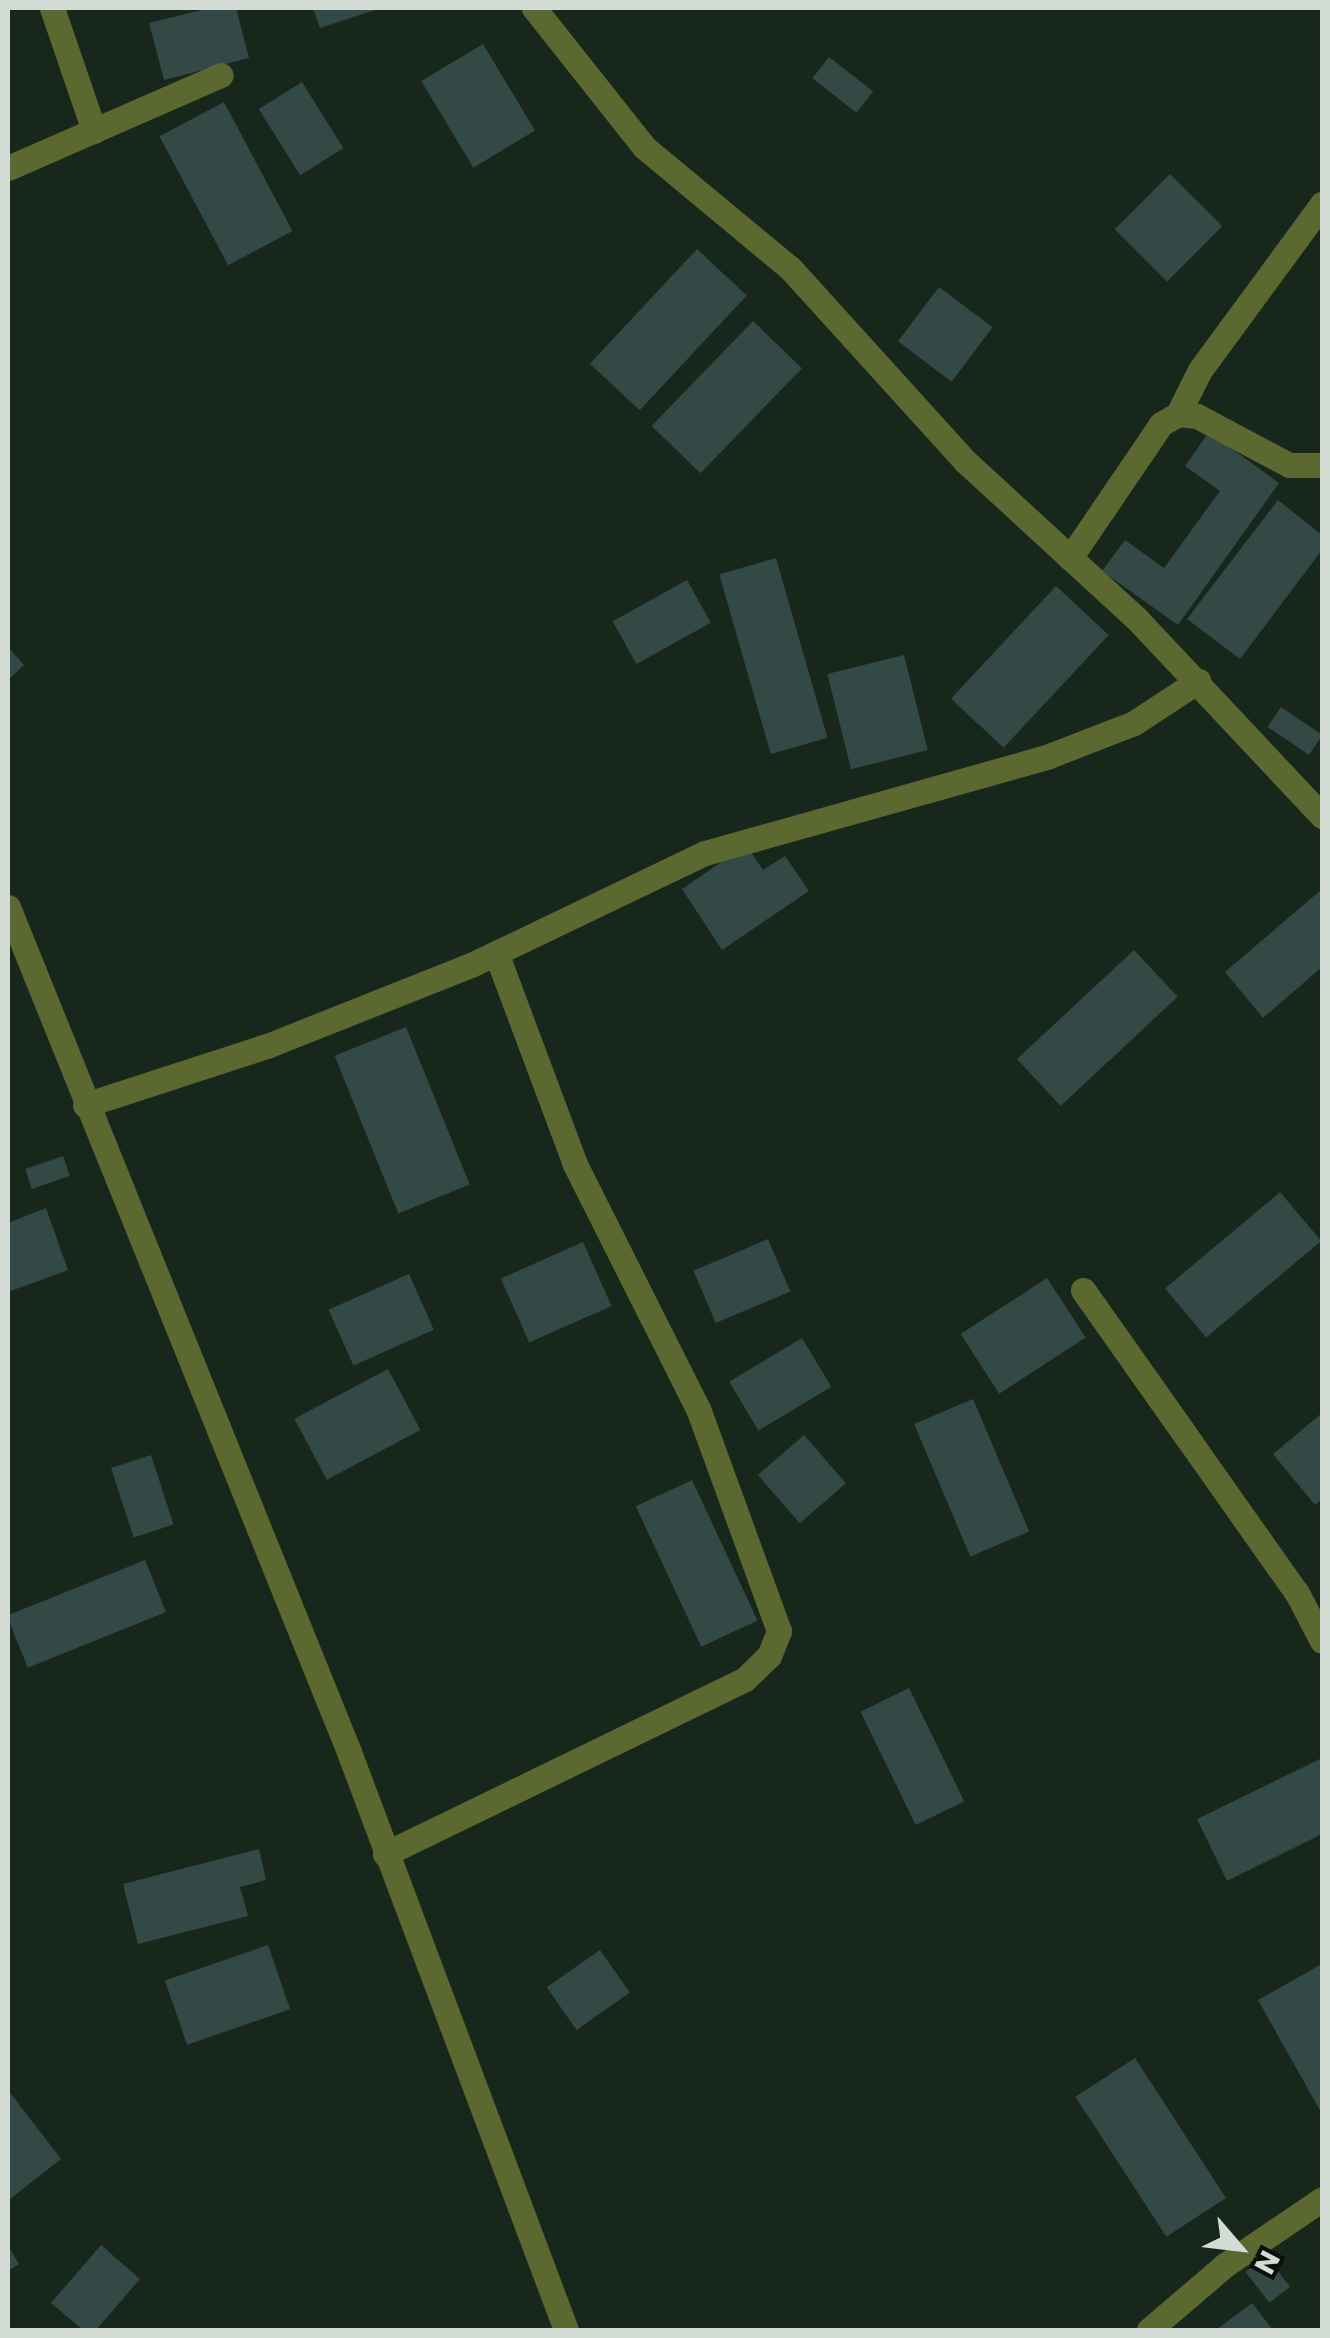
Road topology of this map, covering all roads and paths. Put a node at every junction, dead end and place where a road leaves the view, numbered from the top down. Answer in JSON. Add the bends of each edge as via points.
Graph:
{"nodes":[{"id":1,"x":52,"y":8,"type":"edge"},
{"id":2,"x":534,"y":8,"type":"edge"},
{"id":3,"x":221,"y":75,"type":"dead end"},
{"id":4,"x":94,"y":131,"type":"junction"},
{"id":5,"x":8,"y":168,"type":"edge"},
{"id":6,"x":1322,"y":204,"type":"edge"},
{"id":7,"x":1178,"y":414,"type":"junction"},
{"id":8,"x":1322,"y":466,"type":"edge"},
{"id":9,"x":1070,"y":558,"type":"junction"},
{"id":10,"x":1198,"y":681,"type":"junction"},
{"id":11,"x":1322,"y":816,"type":"edge"},
{"id":12,"x":8,"y":907,"type":"edge"},
{"id":13,"x":16,"y":950,"type":"edge"},
{"id":14,"x":496,"y":953,"type":"junction"},
{"id":15,"x":86,"y":1106,"type":"junction"},
{"id":16,"x":1084,"y":1290,"type":"junction"},
{"id":17,"x":1132,"y":1369,"type":"dead end"},
{"id":18,"x":1191,"y":1443,"type":"dead end"},
{"id":19,"x":1322,"y":1642,"type":"edge"},
{"id":20,"x":385,"y":1854,"type":"junction"},
{"id":21,"x":1322,"y":2199,"type":"edge"},
{"id":22,"x":566,"y":2330,"type":"edge"},
{"id":23,"x":1148,"y":2330,"type":"edge"}],
"edges":[{"from":1,"to":4,"type":"street"},
{"from":2,"to":9,"type":"street","via":[[644,146],[790,268],[964,461]]},
{"from":3,"to":4,"type":"street"},
{"from":4,"to":5,"type":"street"},
{"from":6,"to":7,"type":"street","via":[[1200,370]]},
{"from":7,"to":8,"type":"street","via":[[1196,416],[1289,465]]},
{"from":7,"to":9,"type":"street","via":[[1161,424]]},
{"from":9,"to":10,"type":"street"},
{"from":10,"to":11,"type":"street"},
{"from":10,"to":14,"type":"street","via":[[1134,722],[1048,756],[705,853]]},
{"from":12,"to":13,"type":"street"},
{"from":13,"to":15,"type":"street"},
{"from":14,"to":15,"type":"street","via":[[266,1046]]},
{"from":14,"to":20,"type":"street","via":[[575,1164],[698,1409],[779,1632],[769,1656],[744,1679]]},
{"from":15,"to":20,"type":"street"},
{"from":16,"to":17,"type":"street"},
{"from":16,"to":18,"type":"street"},
{"from":16,"to":19,"type":"street","via":[[1297,1594]]},
{"from":20,"to":22,"type":"street"},
{"from":21,"to":23,"type":"street","via":[[1226,2264]]}]}
